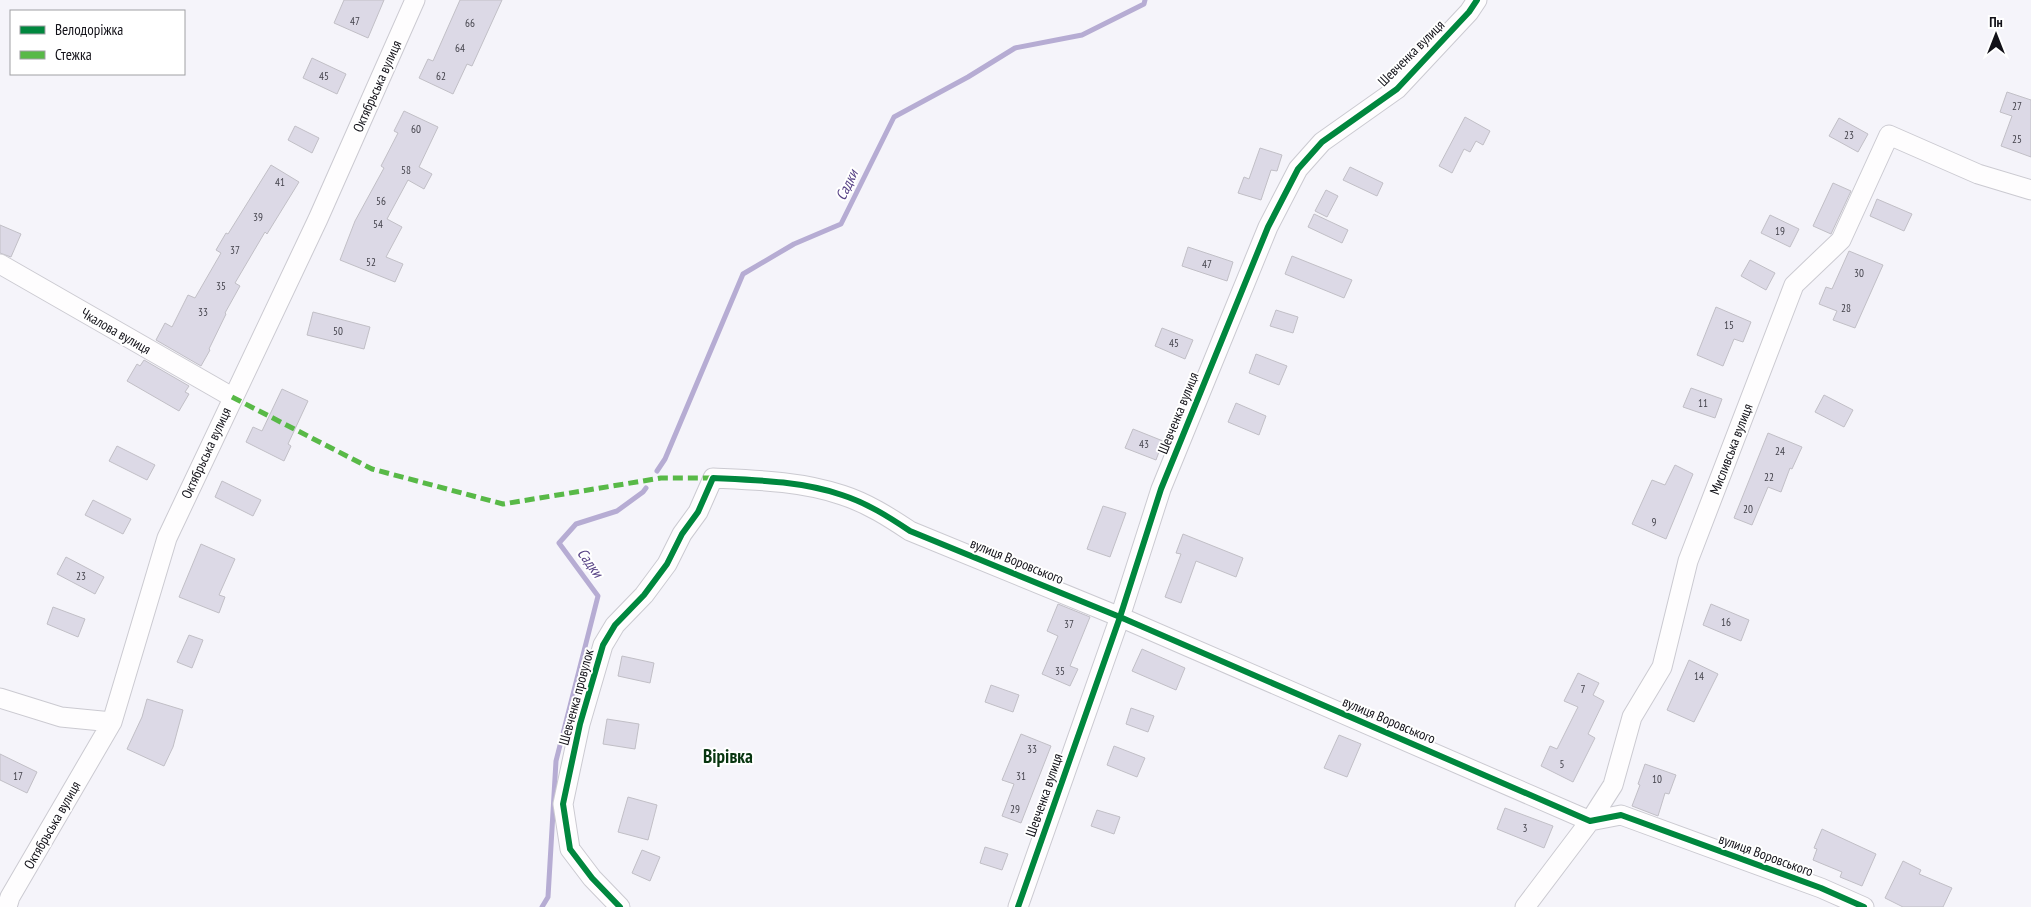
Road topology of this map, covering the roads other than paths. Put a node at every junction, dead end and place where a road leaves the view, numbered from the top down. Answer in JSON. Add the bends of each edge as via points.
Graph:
{"nodes":[{"id":1,"x":415,"y":0,"type":"edge"},
{"id":2,"x":1477,"y":0,"type":"edge"},
{"id":3,"x":2031,"y":190,"type":"edge"},
{"id":4,"x":0,"y":264,"type":"edge"},
{"id":5,"x":232,"y":397,"type":"junction"},
{"id":6,"x":910,"y":531,"type":"joint"},
{"id":7,"x":1120,"y":617,"type":"junction"},
{"id":8,"x":0,"y":698,"type":"edge"},
{"id":9,"x":112,"y":722,"type":"junction"},
{"id":10,"x":1613,"y":785,"type":"junction"},
{"id":11,"x":1621,"y":815,"type":"junction"},
{"id":12,"x":1590,"y":821,"type":"junction"},
{"id":13,"x":7,"y":907,"type":"edge"},
{"id":14,"x":620,"y":907,"type":"edge"},
{"id":15,"x":1018,"y":907,"type":"edge"},
{"id":16,"x":1525,"y":907,"type":"edge"},
{"id":17,"x":1864,"y":907,"type":"edge"}],
"edges":[{"from":1,"to":5,"type":"street","name":"Октябрьська вулиця","via":[[318,219]]},
{"from":2,"to":7,"type":"street","name":"Шевченка вулиця","via":[[1397,89],[1322,142],[1298,169],[1268,227],[1161,489]]},
{"from":3,"to":10,"type":"street","name":"Мисливська вулиця","via":[[1978,174],[1889,135],[1841,240],[1794,285],[1688,561],[1662,667],[1632,717]]},
{"from":4,"to":5,"type":"street","name":"Чкалова вулиця"},
{"from":5,"to":9,"type":"street","name":"Октябрьська вулиця","via":[[167,538]]},
{"from":6,"to":7,"type":"street","name":"вулиця Воровського"},
{"from":6,"to":14,"type":"street","name":"Шевченка провулок","via":[[879,511],[842,494],[778,481],[713,478],[698,512],[667,564],[644,595],[615,625],[603,645],[580,724],[563,804],[570,849]]},
{"from":7,"to":12,"type":"street","name":"вулиця Воровського"},
{"from":7,"to":15,"type":"street","name":"Шевченка вулиця"},
{"from":8,"to":9,"type":"street","via":[[62,717]]},
{"from":9,"to":13,"type":"street","name":"Октябрьська вулиця"},
{"from":10,"to":11,"type":"street"},
{"from":10,"to":12,"type":"street","name":"Мисливська вулиця"},
{"from":11,"to":12,"type":"street"},
{"from":11,"to":17,"type":"street","name":"вулиця Воровського","via":[[1821,888]]},
{"from":12,"to":16,"type":"street","name":"Мисливська вулиця"}]}
